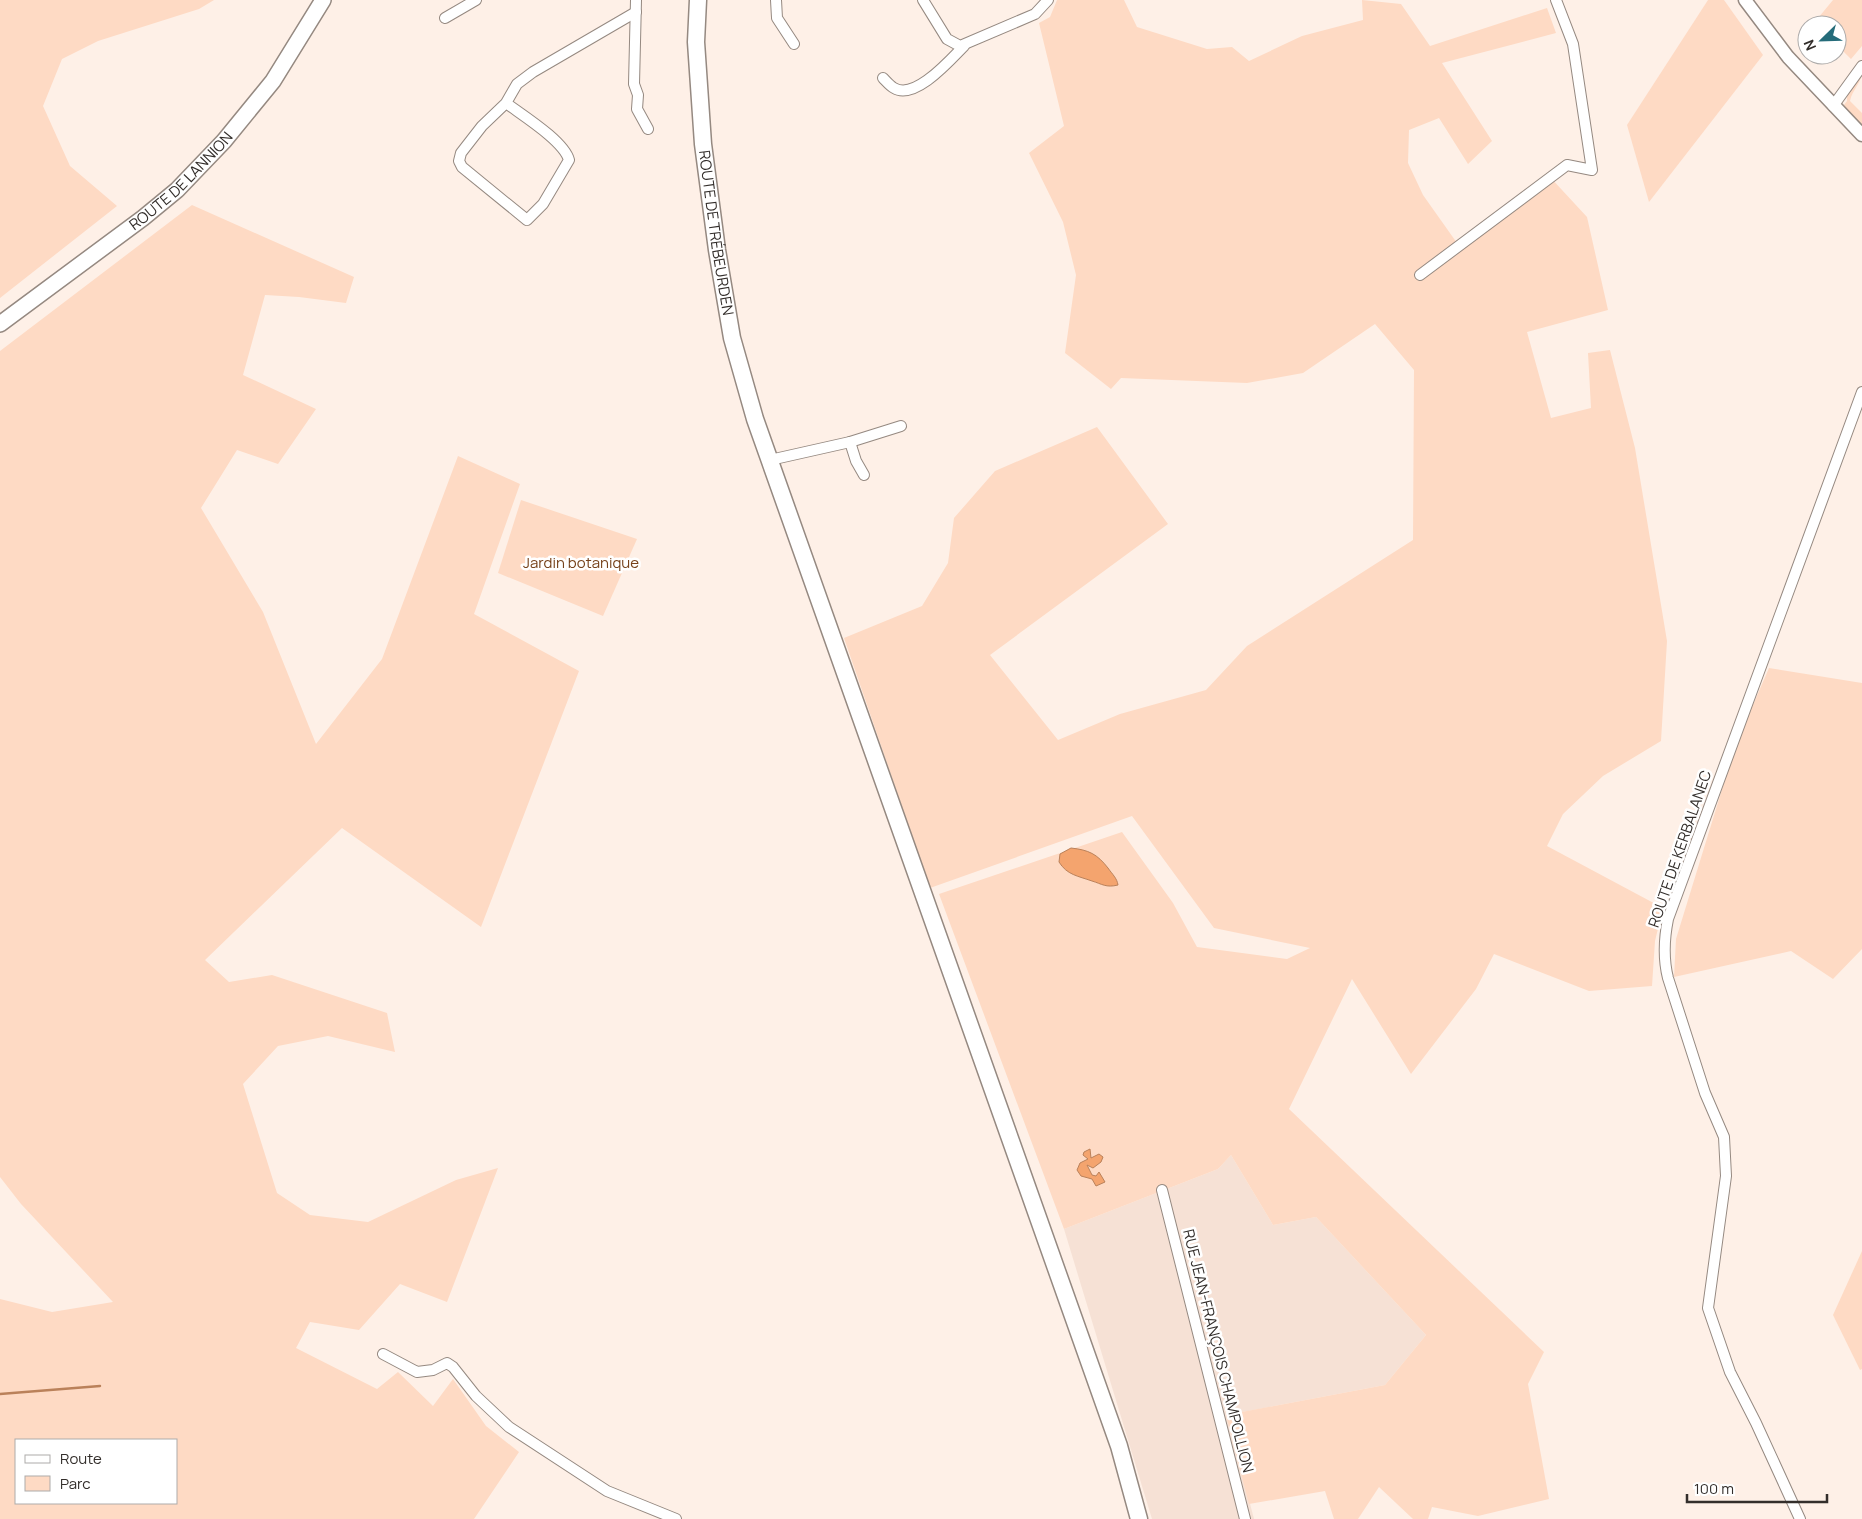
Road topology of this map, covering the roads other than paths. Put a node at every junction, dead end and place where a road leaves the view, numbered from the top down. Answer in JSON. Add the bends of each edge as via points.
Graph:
{"nodes":[{"id":1,"x":323,"y":0,"type":"edge"},
{"id":2,"x":476,"y":0,"type":"edge"},
{"id":3,"x":636,"y":0,"type":"edge"},
{"id":4,"x":698,"y":0,"type":"edge"},
{"id":5,"x":776,"y":0,"type":"edge"},
{"id":6,"x":923,"y":0,"type":"edge"},
{"id":7,"x":1048,"y":0,"type":"edge"},
{"id":8,"x":1556,"y":0,"type":"edge"},
{"id":9,"x":1745,"y":0,"type":"edge"},
{"id":10,"x":636,"y":12,"type":"junction"},
{"id":11,"x":445,"y":18,"type":"dead end"},
{"id":12,"x":794,"y":44,"type":"dead end"},
{"id":13,"x":964,"y":46,"type":"junction"},
{"id":14,"x":1862,"y":66,"type":"edge"},
{"id":15,"x":883,"y":78,"type":"dead end"},
{"id":16,"x":506,"y":104,"type":"junction"},
{"id":17,"x":1833,"y":106,"type":"junction"},
{"id":18,"x":648,"y":129,"type":"dead end"},
{"id":19,"x":1862,"y":135,"type":"edge"},
{"id":20,"x":1420,"y":275,"type":"dead end"},
{"id":21,"x":0,"y":324,"type":"edge"},
{"id":22,"x":1862,"y":392,"type":"edge"},
{"id":23,"x":901,"y":426,"type":"dead end"},
{"id":24,"x":850,"y":442,"type":"junction"},
{"id":25,"x":770,"y":460,"type":"junction"},
{"id":26,"x":864,"y":475,"type":"dead end"},
{"id":27,"x":1162,"y":1190,"type":"dead end"},
{"id":28,"x":383,"y":1354,"type":"dead end"},
{"id":29,"x":676,"y":1519,"type":"edge"},
{"id":30,"x":1140,"y":1519,"type":"edge"},
{"id":31,"x":1245,"y":1519,"type":"edge"},
{"id":32,"x":1800,"y":1519,"type":"edge"}],
"edges":[{"from":1,"to":21,"type":"main road","name":"ROUTE DE LANNION","via":[[273,81],[224,141],[177,190]]},
{"from":2,"to":11,"type":"street"},
{"from":3,"to":10,"type":"street"},
{"from":4,"to":25,"type":"main road","name":"ROUTE DE TRÉBEURDEN","via":[[696,42],[703,144],[717,250],[732,338]]},
{"from":5,"to":12,"type":"street","via":[[777,18]]},
{"from":6,"to":13,"type":"street","via":[[947,39],[955,45]]},
{"from":7,"to":13,"type":"street","via":[[1035,14]]},
{"from":8,"to":20,"type":"street","via":[[1573,44],[1592,170],[1567,165]]},
{"from":9,"to":17,"type":"street","via":[[1788,57]]},
{"from":10,"to":16,"type":"street","via":[[533,72],[517,84]]},
{"from":10,"to":18,"type":"street","via":[[634,84],[638,94],[637,109]]},
{"from":13,"to":15,"type":"street","via":[[914,88],[905,91],[895,89]]},
{"from":14,"to":17,"type":"street"},
{"from":16,"to":16,"type":"street","via":[[482,126],[459,160],[462,167],[527,220],[543,204],[569,160],[558,145]]},
{"from":17,"to":19,"type":"street"},
{"from":22,"to":32,"type":"street","name":"ROUTE DE KERBALANEC","via":[[1668,919],[1665,936],[1668,978],[1705,1093],[1724,1136],[1726,1176],[1708,1308],[1730,1372]]},
{"from":23,"to":24,"type":"street"},
{"from":24,"to":25,"type":"street"},
{"from":24,"to":26,"type":"street"},
{"from":25,"to":30,"type":"main road","name":"ROUTE DE TRÉBEURDEN","via":[[1119,1446]]},
{"from":27,"to":31,"type":"street","name":"RUE JEAN-FRANÇOIS CHAMPOLLION"},
{"from":28,"to":29,"type":"street","via":[[417,1372],[434,1370],[446,1364],[453,1367],[476,1396],[508,1427],[607,1491]]}]}
